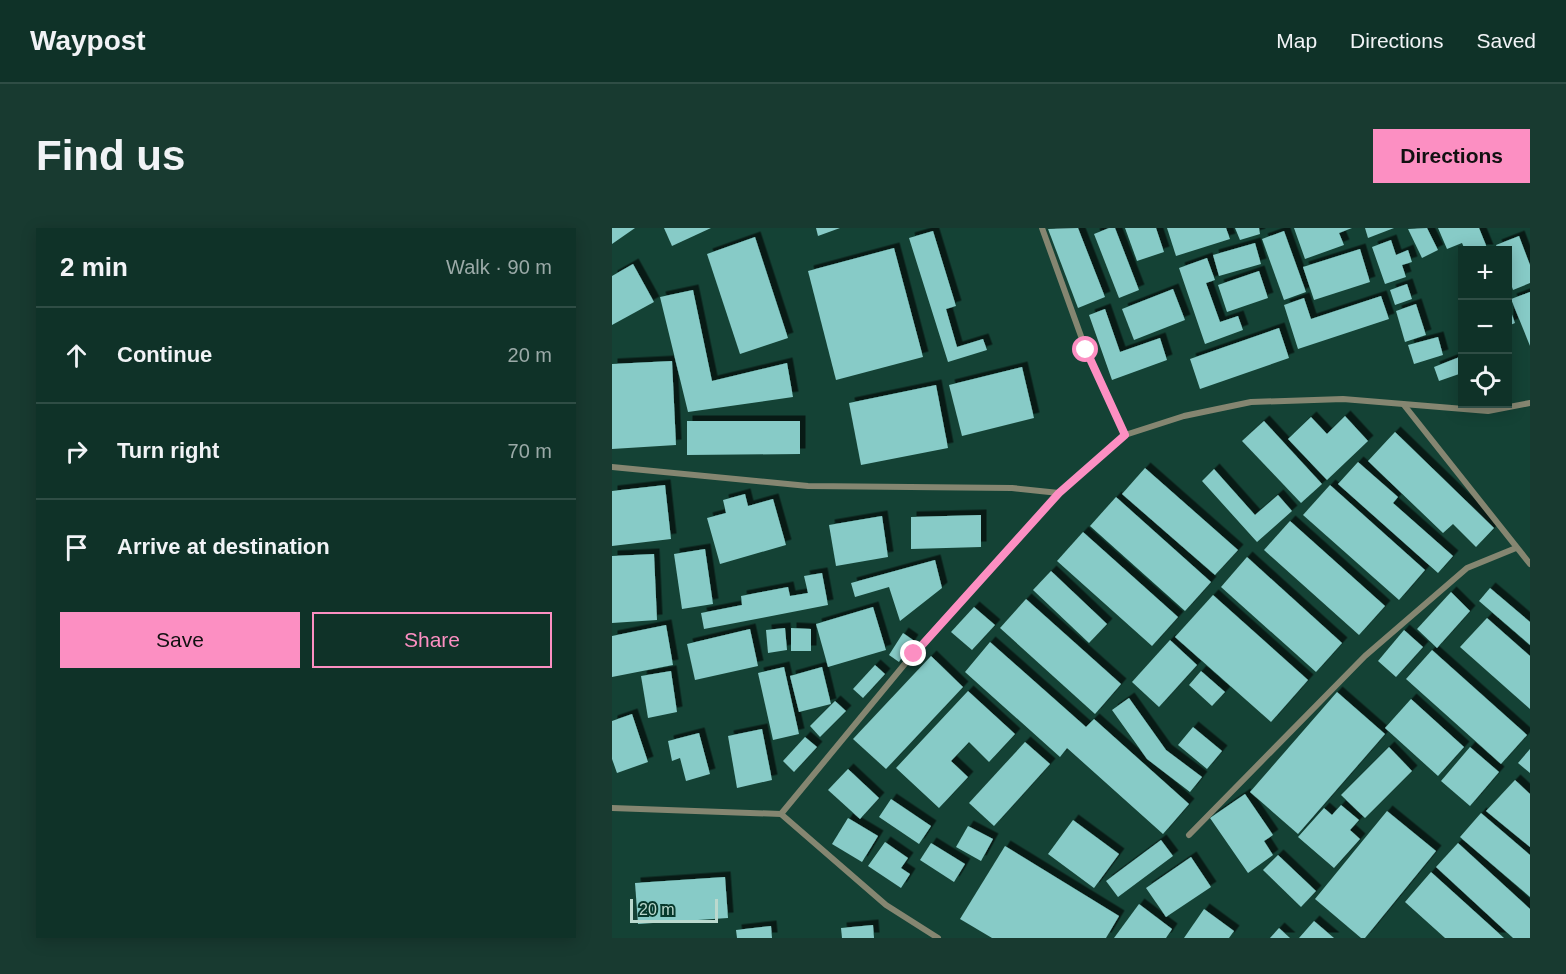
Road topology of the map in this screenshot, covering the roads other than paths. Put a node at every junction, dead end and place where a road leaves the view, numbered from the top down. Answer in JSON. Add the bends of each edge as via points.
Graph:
{"nodes":[{"id":1,"x":1042,"y":228,"type":"edge"},
{"id":2,"x":1530,"y":403,"type":"edge"},
{"id":3,"x":1404,"y":405,"type":"junction"},
{"id":4,"x":1125,"y":435,"type":"junction"},
{"id":5,"x":612,"y":467,"type":"edge"},
{"id":6,"x":1059,"y":493,"type":"junction"},
{"id":7,"x":1516,"y":548,"type":"junction"},
{"id":8,"x":1530,"y":564,"type":"edge"},
{"id":9,"x":612,"y":808,"type":"edge"},
{"id":10,"x":781,"y":814,"type":"junction"},
{"id":11,"x":1189,"y":835,"type":"dead end"},
{"id":12,"x":938,"y":938,"type":"edge"}],
"edges":[{"from":1,"to":4,"type":"street","via":[[1086,350]]},
{"from":2,"to":3,"type":"street","via":[[1488,411]]},
{"from":3,"to":4,"type":"street","via":[[1343,399],[1251,402],[1184,416]]},
{"from":3,"to":7,"type":"street"},
{"from":4,"to":6,"type":"street"},
{"from":5,"to":6,"type":"street","via":[[808,486],[1012,488]]},
{"from":6,"to":10,"type":"street","via":[[914,654]]},
{"from":7,"to":8,"type":"street"},
{"from":7,"to":11,"type":"street","via":[[1467,568],[1365,656]]},
{"from":9,"to":10,"type":"street"},
{"from":10,"to":12,"type":"street","via":[[886,905]]}]}
